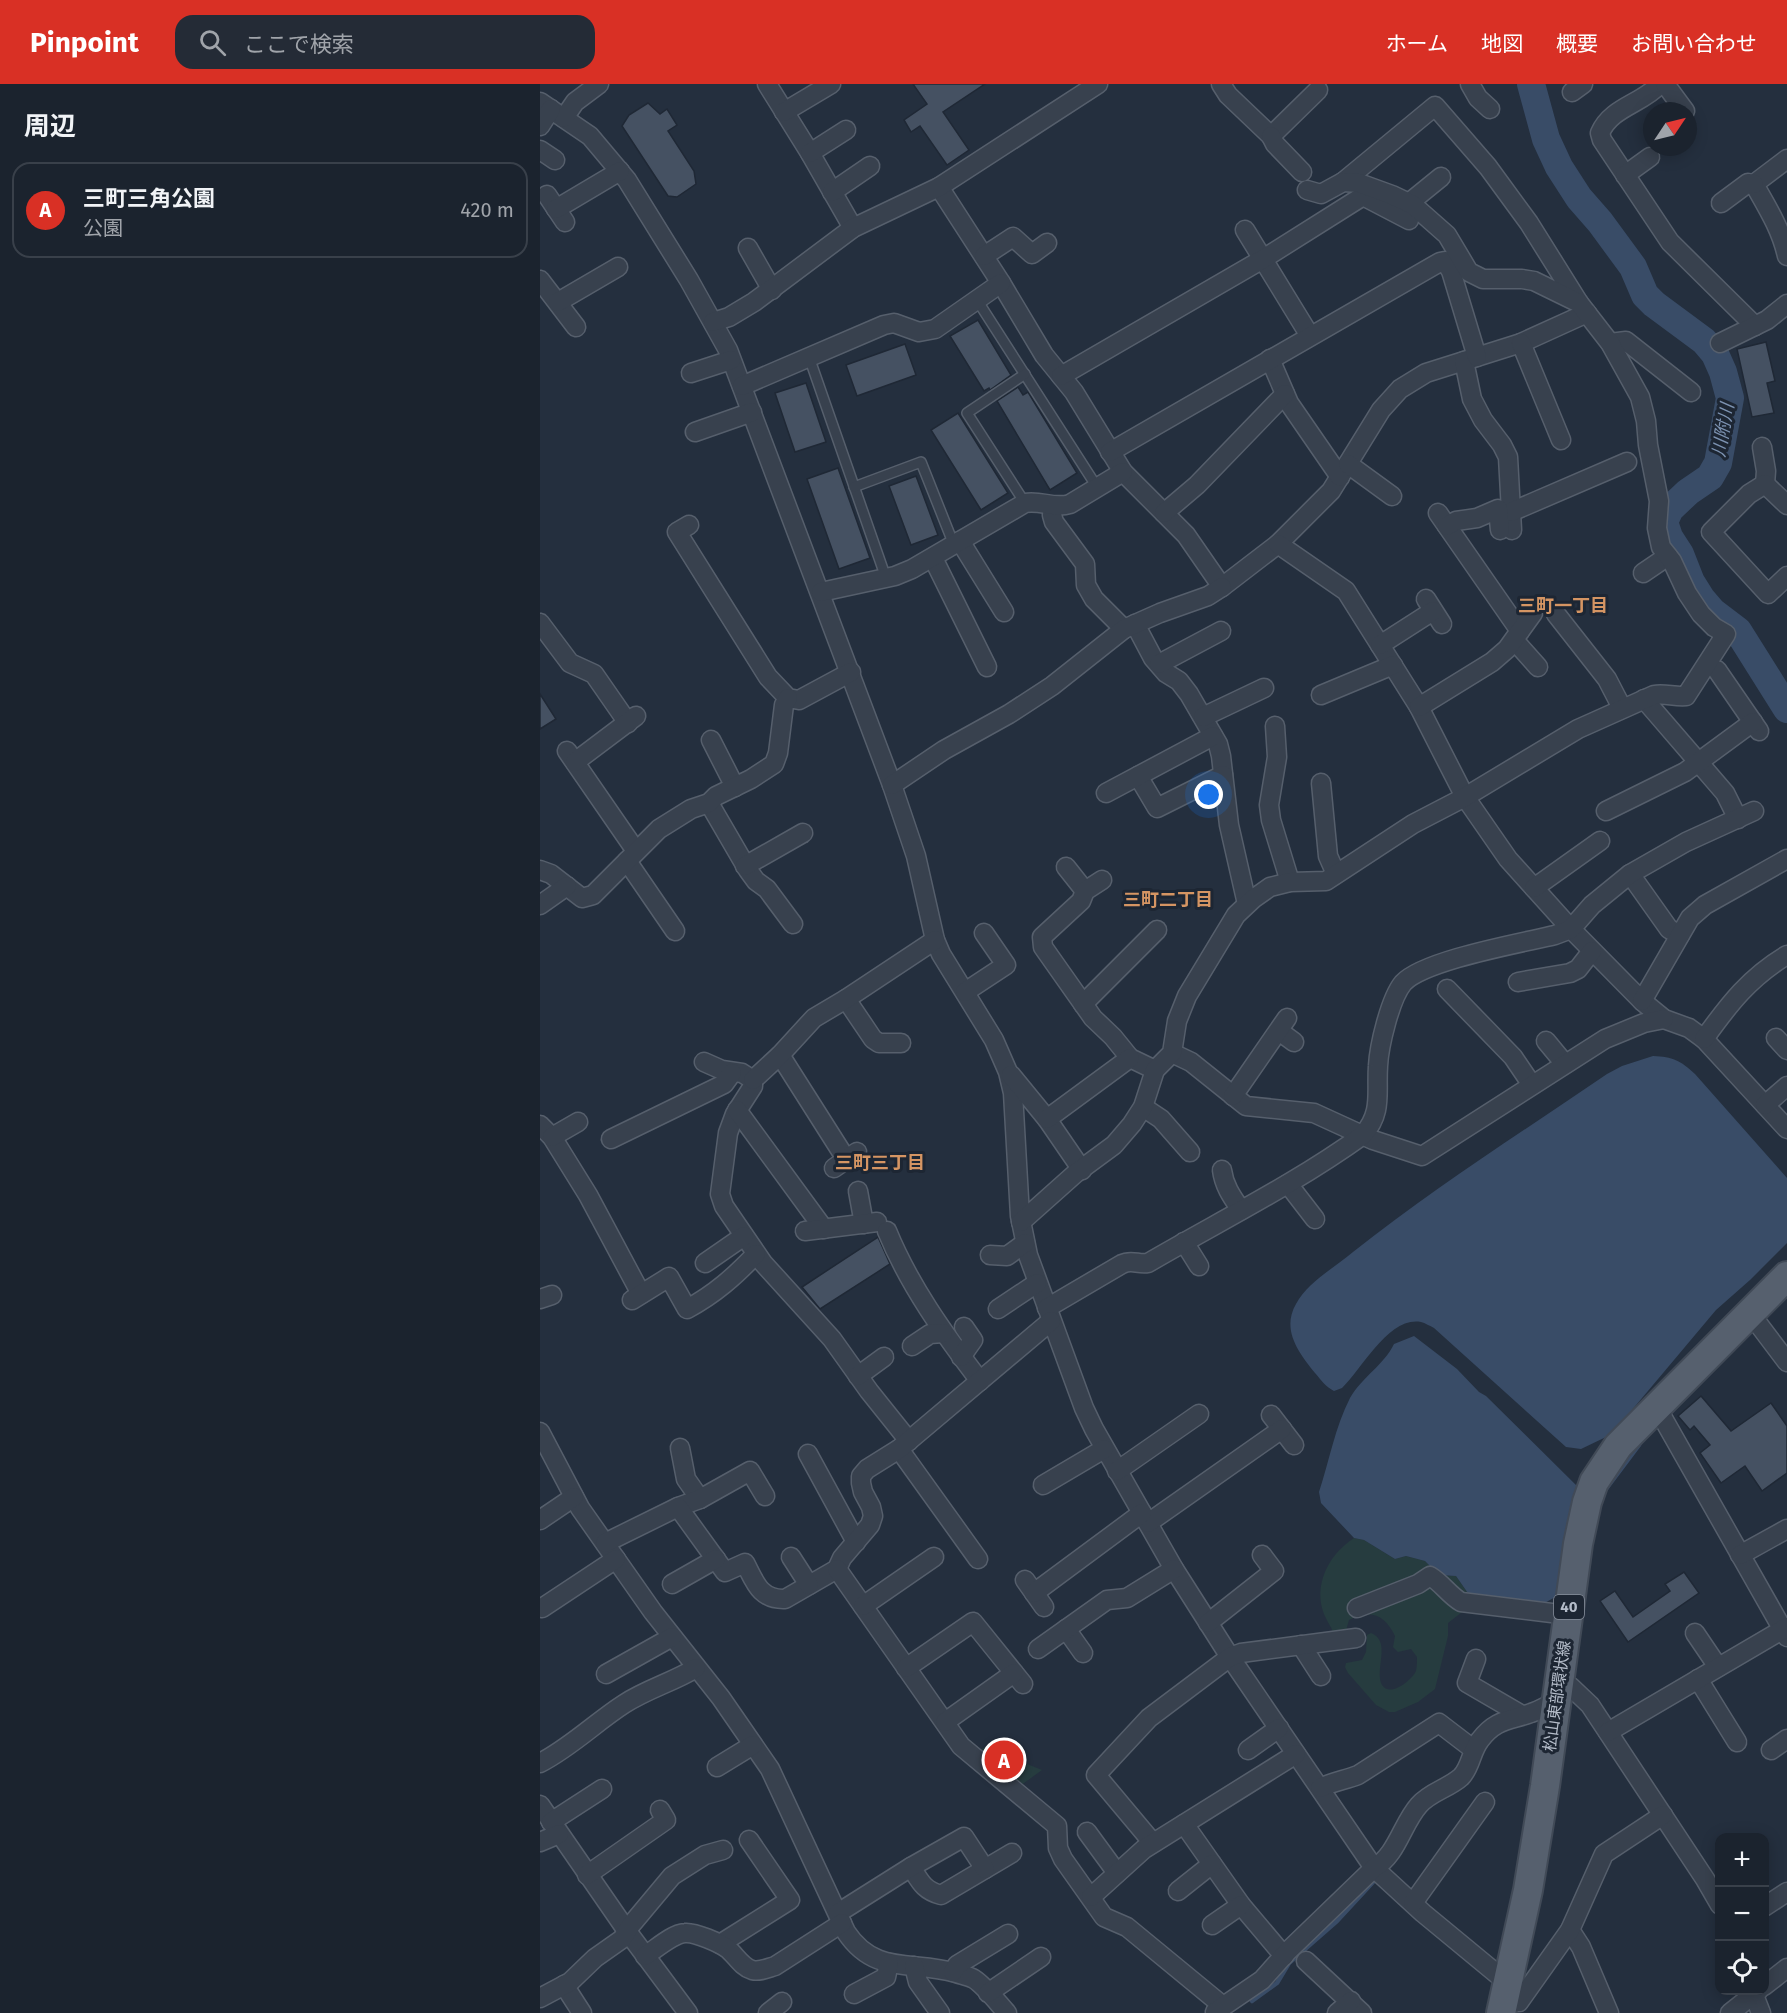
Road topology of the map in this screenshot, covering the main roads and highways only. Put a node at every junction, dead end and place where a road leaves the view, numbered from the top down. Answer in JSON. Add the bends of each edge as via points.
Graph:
{"nodes":[{"id":1,"x":1787,"y":1276,"type":"edge"},
{"id":2,"x":1505,"y":2004,"type":"edge"}],
"edges":[{"from":1,"to":2,"type":"main road","name":"松山東部環状線","number":"40","via":[[1618,1446],[1593,1482],[1578,1544],[1528,1890]]}]}
